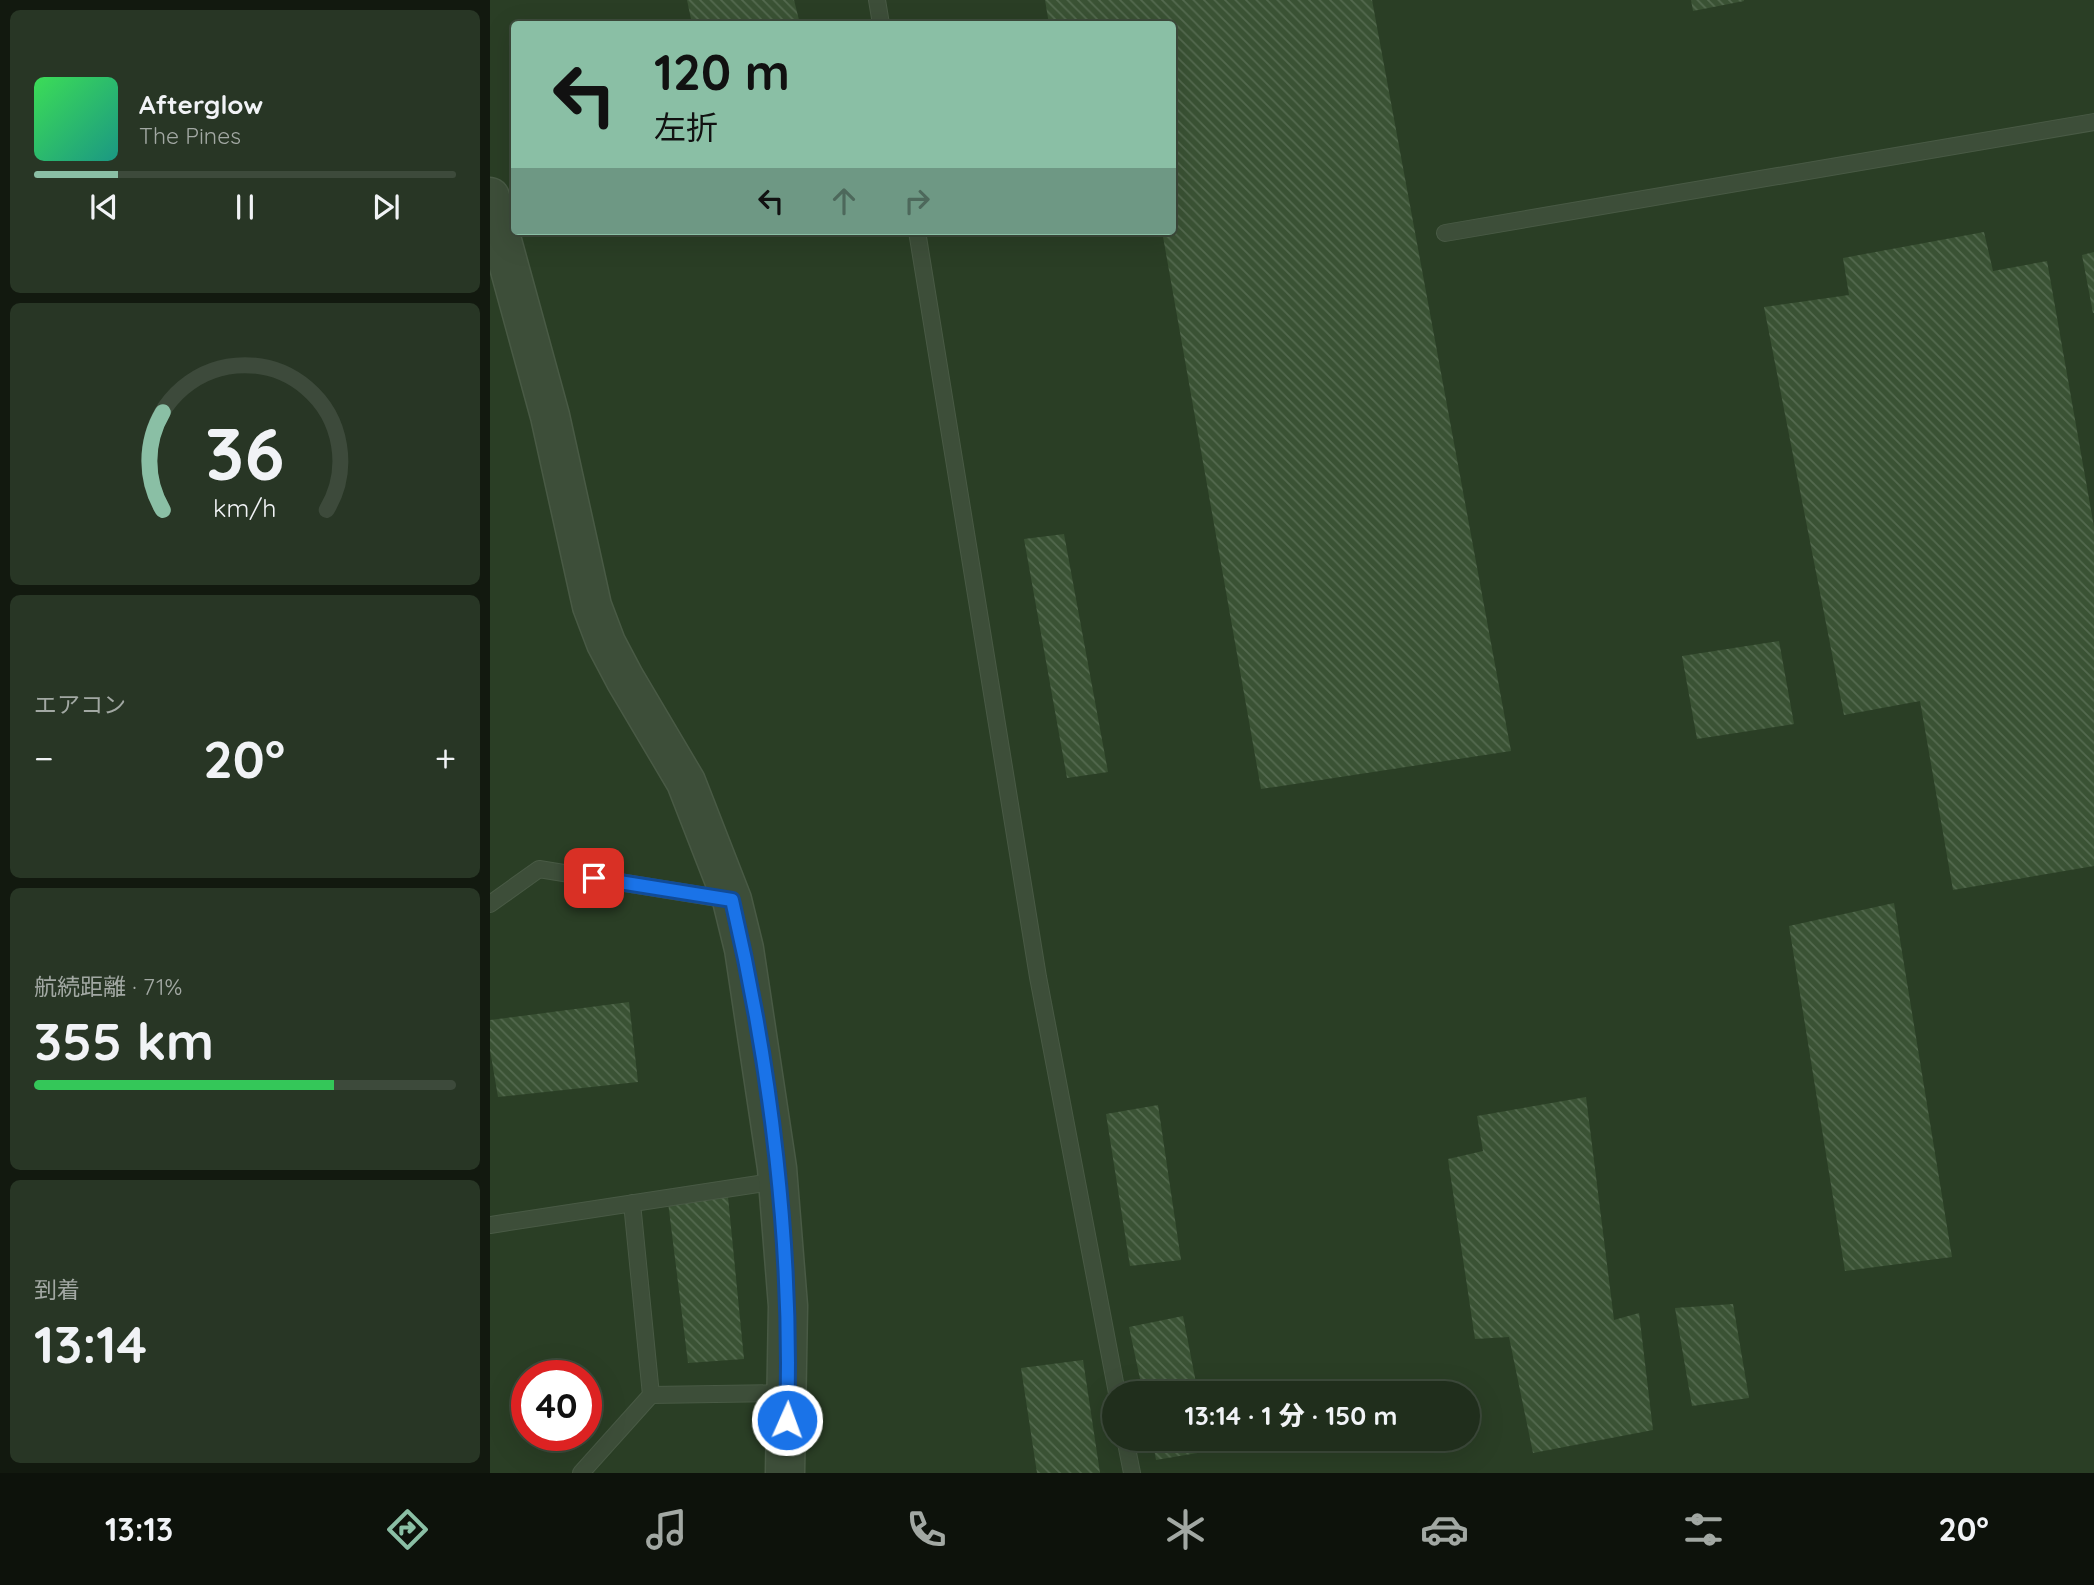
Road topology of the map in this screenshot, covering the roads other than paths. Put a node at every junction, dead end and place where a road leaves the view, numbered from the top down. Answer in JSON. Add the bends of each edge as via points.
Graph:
{"nodes":[{"id":1,"x":877,"y":0,"type":"edge"},
{"id":2,"x":880,"y":21,"type":"edge"},
{"id":3,"x":2094,"y":122,"type":"edge"},
{"id":4,"x":490,"y":197,"type":"edge"},
{"id":5,"x":1445,"y":233,"type":"dead end"},
{"id":6,"x":919,"y":235,"type":"edge"},
{"id":7,"x":732,"y":900,"type":"junction"},
{"id":8,"x":490,"y":904,"type":"edge"},
{"id":9,"x":778,"y":1181,"type":"junction"},
{"id":10,"x":632,"y":1203,"type":"junction"},
{"id":11,"x":490,"y":1225,"type":"edge"},
{"id":12,"x":1115,"y":1381,"type":"edge"},
{"id":13,"x":788,"y":1393,"type":"junction"},
{"id":14,"x":651,"y":1395,"type":"junction"},
{"id":15,"x":1128,"y":1451,"type":"edge"},
{"id":16,"x":581,"y":1473,"type":"edge"},
{"id":17,"x":785,"y":1473,"type":"edge"},
{"id":18,"x":1132,"y":1473,"type":"edge"}],
"edges":[{"from":1,"to":2,"type":"lane"},
{"from":3,"to":5,"type":"lane"},
{"from":4,"to":7,"type":"street","via":[[551,416],[592,606],[625,679],[686,782]]},
{"from":6,"to":12,"type":"lane","via":[[1038,977]]},
{"from":7,"to":8,"type":"lane","via":[[539,869]]},
{"from":7,"to":9,"type":"street","via":[[754,1012]]},
{"from":9,"to":10,"type":"lane"},
{"from":9,"to":13,"type":"street","via":[[788,1306]]},
{"from":10,"to":11,"type":"lane"},
{"from":10,"to":14,"type":"lane"},
{"from":13,"to":14,"type":"lane"},
{"from":13,"to":17,"type":"street"},
{"from":14,"to":16,"type":"lane"},
{"from":15,"to":18,"type":"lane"}]}
